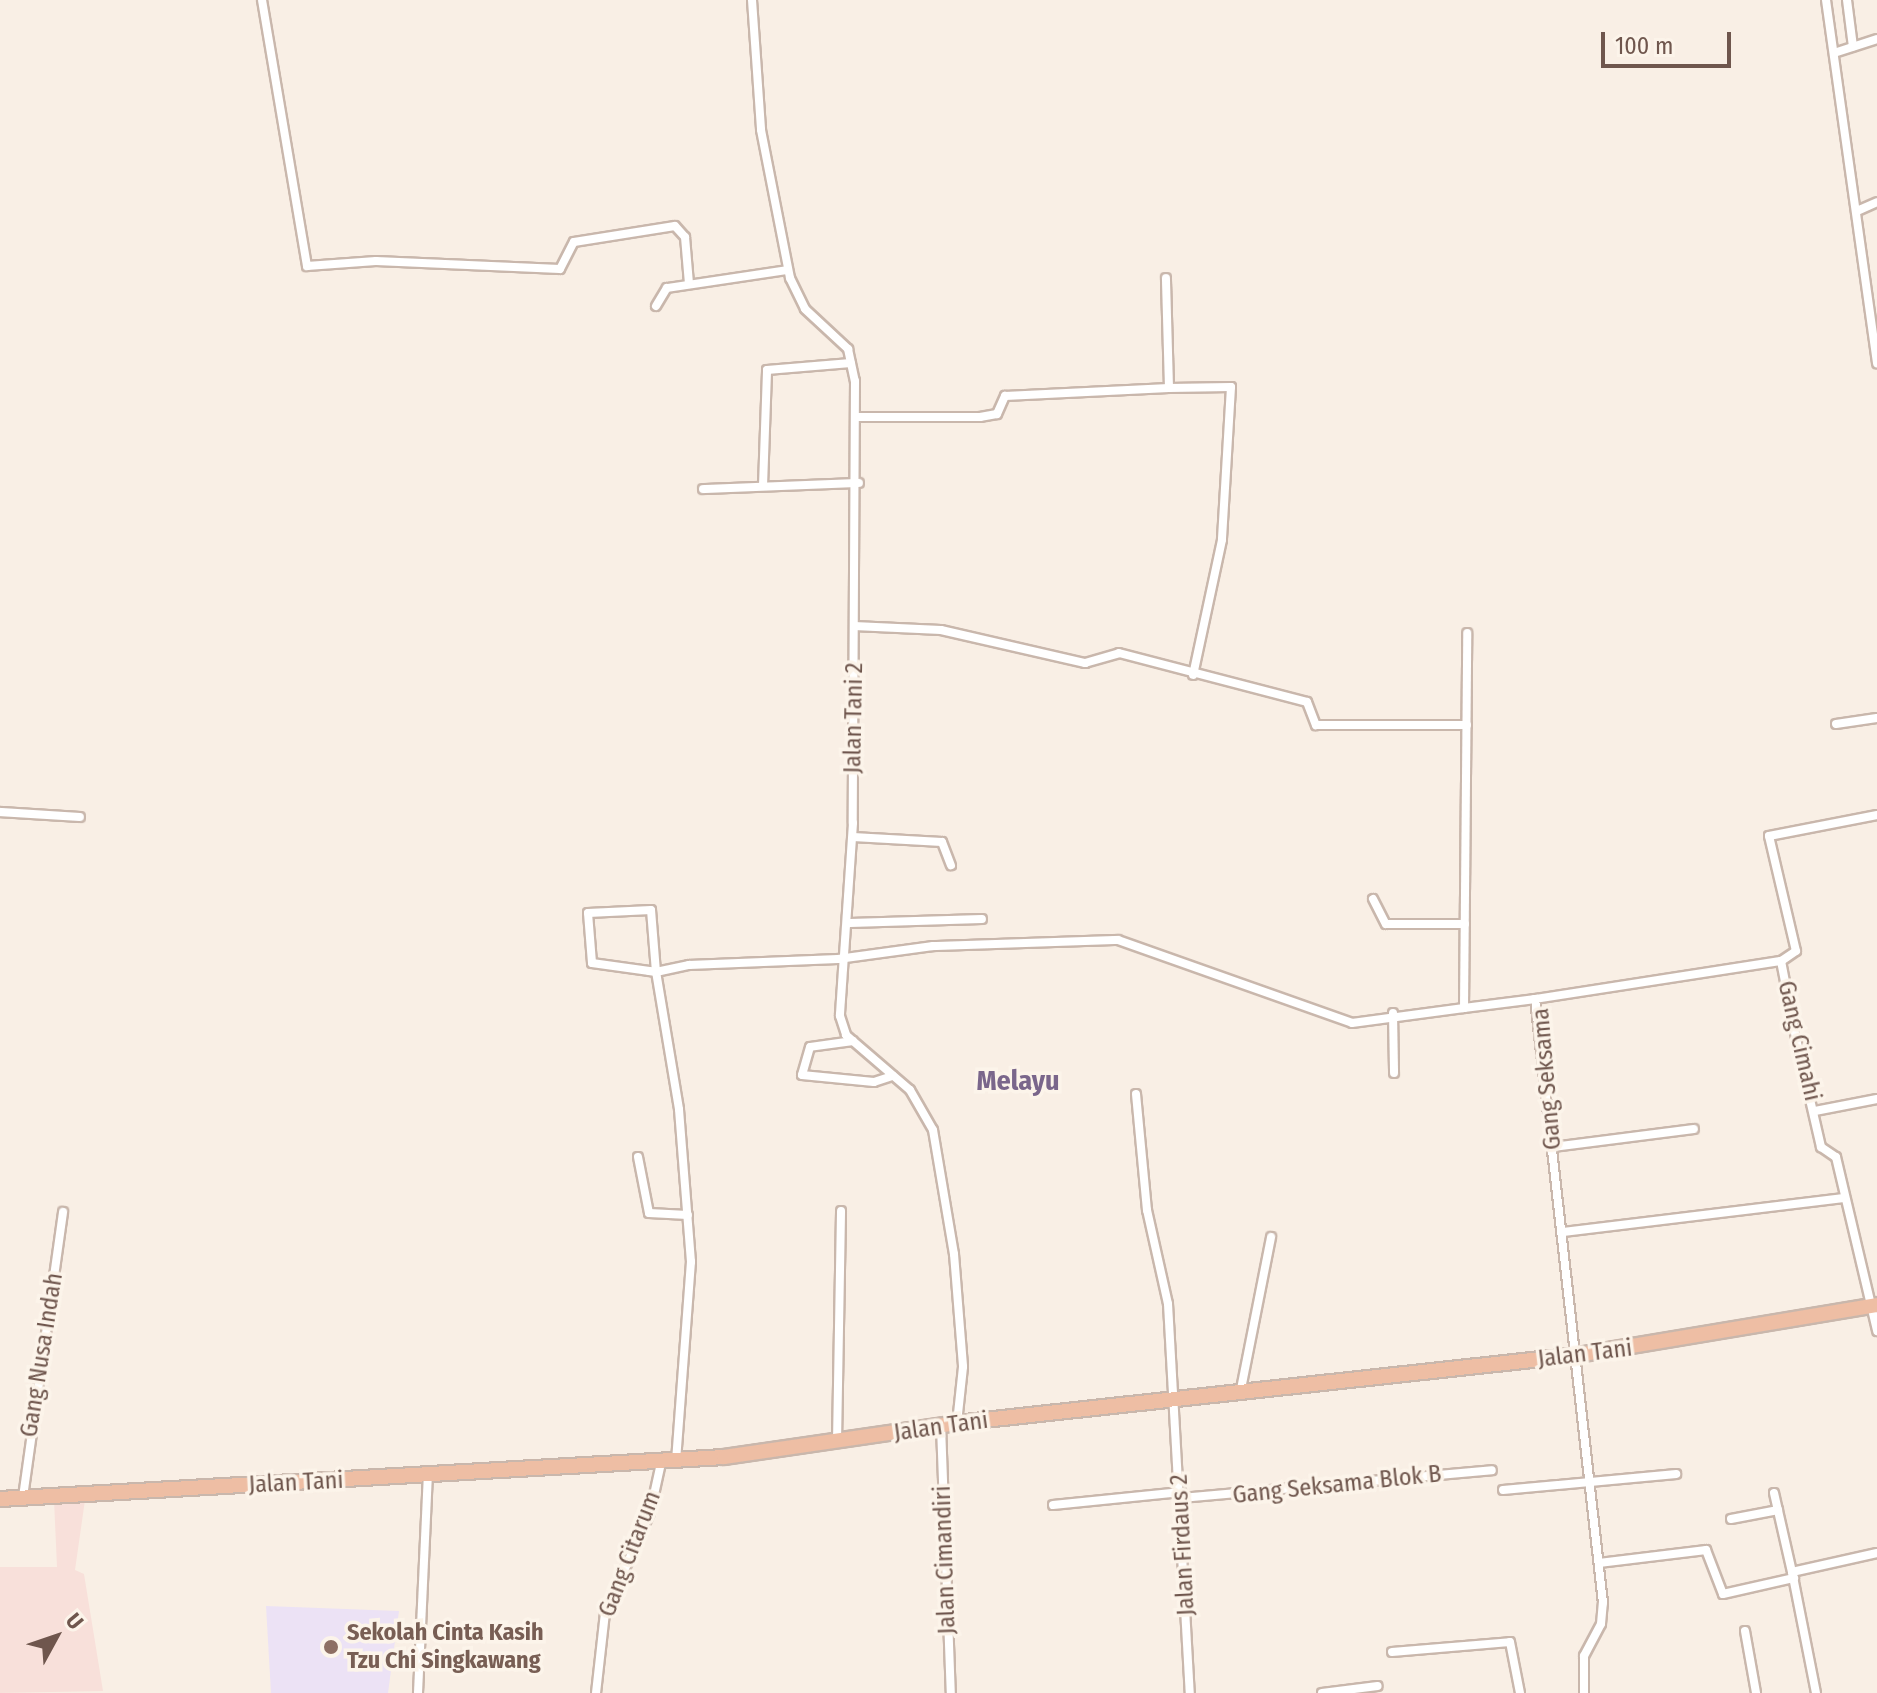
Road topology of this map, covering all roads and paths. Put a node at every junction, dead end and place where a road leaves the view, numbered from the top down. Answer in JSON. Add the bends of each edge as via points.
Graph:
{"nodes":[{"id":1,"x":262,"y":0,"type":"edge"},
{"id":2,"x":752,"y":0,"type":"edge"},
{"id":3,"x":1826,"y":0,"type":"edge"},
{"id":4,"x":1847,"y":0,"type":"edge"},
{"id":5,"x":1877,"y":39,"type":"edge"},
{"id":6,"x":1845,"y":50,"type":"junction"},
{"id":7,"x":1877,"y":202,"type":"edge"},
{"id":8,"x":1857,"y":211,"type":"junction"},
{"id":9,"x":788,"y":270,"type":"junction"},
{"id":10,"x":1166,"y":278,"type":"dead end"},
{"id":11,"x":689,"y":284,"type":"junction"},
{"id":12,"x":656,"y":306,"type":"dead end"},
{"id":13,"x":851,"y":363,"type":"junction"},
{"id":14,"x":1877,"y":363,"type":"edge"},
{"id":15,"x":1169,"y":388,"type":"junction"},
{"id":16,"x":858,"y":417,"type":"junction"},
{"id":17,"x":859,"y":483,"type":"junction"},
{"id":18,"x":763,"y":486,"type":"junction"},
{"id":19,"x":703,"y":489,"type":"dead end"},
{"id":20,"x":854,"y":626,"type":"junction"},
{"id":21,"x":1467,"y":633,"type":"dead end"},
{"id":22,"x":1193,"y":675,"type":"junction"},
{"id":23,"x":1877,"y":718,"type":"edge"},
{"id":24,"x":1836,"y":724,"type":"dead end"},
{"id":25,"x":1467,"y":725,"type":"junction"},
{"id":26,"x":0,"y":812,"type":"edge"},
{"id":27,"x":1877,"y":815,"type":"edge"},
{"id":28,"x":80,"y":817,"type":"dead end"},
{"id":29,"x":853,"y":837,"type":"junction"},
{"id":30,"x":951,"y":865,"type":"dead end"},
{"id":31,"x":1373,"y":899,"type":"dead end"},
{"id":32,"x":982,"y":919,"type":"dead end"},
{"id":33,"x":850,"y":923,"type":"junction"},
{"id":34,"x":1465,"y":924,"type":"junction"},
{"id":35,"x":848,"y":957,"type":"junction"},
{"id":36,"x":1781,"y":961,"type":"junction"},
{"id":37,"x":656,"y":972,"type":"junction"},
{"id":38,"x":1535,"y":999,"type":"junction"},
{"id":39,"x":1464,"y":1008,"type":"junction"},
{"id":40,"x":1393,"y":1013,"type":"junction"},
{"id":41,"x":853,"y":1041,"type":"junction"},
{"id":42,"x":1394,"y":1073,"type":"dead end"},
{"id":43,"x":893,"y":1076,"type":"junction"},
{"id":44,"x":1136,"y":1094,"type":"dead end"},
{"id":45,"x":1877,"y":1099,"type":"edge"},
{"id":46,"x":1815,"y":1111,"type":"junction"},
{"id":47,"x":1694,"y":1129,"type":"dead end"},
{"id":48,"x":1553,"y":1147,"type":"junction"},
{"id":49,"x":638,"y":1157,"type":"dead end"},
{"id":50,"x":1844,"y":1198,"type":"junction"},
{"id":51,"x":841,"y":1211,"type":"dead end"},
{"id":52,"x":63,"y":1212,"type":"dead end"},
{"id":53,"x":688,"y":1215,"type":"junction"},
{"id":54,"x":1563,"y":1232,"type":"junction"},
{"id":55,"x":1271,"y":1237,"type":"dead end"},
{"id":56,"x":1873,"y":1306,"type":"edge"},
{"id":57,"x":1877,"y":1331,"type":"edge"},
{"id":58,"x":1578,"y":1355,"type":"junction"},
{"id":59,"x":1241,"y":1389,"type":"junction"},
{"id":60,"x":1173,"y":1397,"type":"junction"},
{"id":61,"x":957,"y":1423,"type":"junction"},
{"id":62,"x":941,"y":1426,"type":"junction"},
{"id":63,"x":837,"y":1442,"type":"junction"},
{"id":64,"x":668,"y":1462,"type":"junction"},
{"id":65,"x":1492,"y":1470,"type":"dead end"},
{"id":66,"x":1676,"y":1474,"type":"dead end"},
{"id":67,"x":428,"y":1476,"type":"junction"},
{"id":68,"x":1592,"y":1483,"type":"junction"},
{"id":69,"x":1503,"y":1490,"type":"dead end"},
{"id":70,"x":1774,"y":1493,"type":"dead end"},
{"id":71,"x":1181,"y":1495,"type":"junction"},
{"id":72,"x":23,"y":1497,"type":"junction"},
{"id":73,"x":0,"y":1499,"type":"edge"},
{"id":74,"x":1053,"y":1505,"type":"dead end"},
{"id":75,"x":1778,"y":1510,"type":"junction"},
{"id":76,"x":1731,"y":1519,"type":"dead end"},
{"id":77,"x":1877,"y":1553,"type":"edge"},
{"id":78,"x":1599,"y":1563,"type":"junction"},
{"id":79,"x":1793,"y":1575,"type":"junction"},
{"id":80,"x":1745,"y":1631,"type":"dead end"},
{"id":81,"x":1392,"y":1652,"type":"dead end"},
{"id":82,"x":1378,"y":1686,"type":"dead end"},
{"id":83,"x":418,"y":1693,"type":"edge"},
{"id":84,"x":596,"y":1693,"type":"edge"},
{"id":85,"x":951,"y":1693,"type":"edge"},
{"id":86,"x":1190,"y":1693,"type":"edge"},
{"id":87,"x":1322,"y":1693,"type":"edge"},
{"id":88,"x":1520,"y":1693,"type":"edge"},
{"id":89,"x":1584,"y":1693,"type":"edge"},
{"id":90,"x":1756,"y":1693,"type":"edge"},
{"id":91,"x":1816,"y":1693,"type":"edge"}],
"edges":[{"from":1,"to":11,"type":"street","via":[[307,266],[376,261],[555,270],[574,242],[675,226],[685,237]]},
{"from":2,"to":9,"type":"street","name":"Jalan Tani 2","via":[[761,130]]},
{"from":3,"to":6,"type":"street"},
{"from":4,"to":6,"type":"street"},
{"from":5,"to":6,"type":"street"},
{"from":6,"to":8,"type":"street"},
{"from":7,"to":8,"type":"street"},
{"from":8,"to":14,"type":"street"},
{"from":9,"to":11,"type":"street"},
{"from":9,"to":13,"type":"street","name":"Jalan Tani 2","via":[[795,294],[838,335]]},
{"from":10,"to":15,"type":"street"},
{"from":11,"to":12,"type":"street","via":[[667,288]]},
{"from":13,"to":16,"type":"street","name":"Jalan Tani 2"},
{"from":13,"to":18,"type":"street","via":[[767,370]]},
{"from":15,"to":16,"type":"street","via":[[1005,396],[997,414],[980,417]]},
{"from":15,"to":22,"type":"street","via":[[1231,387],[1222,540]]},
{"from":16,"to":17,"type":"street","name":"Jalan Tani 2"},
{"from":17,"to":18,"type":"street"},
{"from":17,"to":20,"type":"street","name":"Jalan Tani 2"},
{"from":18,"to":19,"type":"street"},
{"from":20,"to":22,"type":"street","via":[[941,630],[1085,663],[1110,651]]},
{"from":20,"to":29,"type":"street","name":"Jalan Tani 2"},
{"from":21,"to":25,"type":"street"},
{"from":22,"to":25,"type":"street","via":[[1307,702],[1316,725]]},
{"from":23,"to":24,"type":"street"},
{"from":25,"to":34,"type":"street"},
{"from":26,"to":28,"type":"street"},
{"from":27,"to":36,"type":"street","name":"Gang Cimahi","via":[[1769,836],[1796,951]]},
{"from":29,"to":30,"type":"street","via":[[942,842]]},
{"from":29,"to":33,"type":"street","name":"Jalan Tani 2"},
{"from":31,"to":34,"type":"street","via":[[1384,923]]},
{"from":32,"to":33,"type":"street"},
{"from":33,"to":35,"type":"street","name":"Jalan Tani 2"},
{"from":34,"to":39,"type":"street"},
{"from":35,"to":37,"type":"street"},
{"from":35,"to":40,"type":"street","via":[[1118,940],[1343,1021]]},
{"from":35,"to":41,"type":"street","name":"Jalan Tani 2","via":[[840,1016]]},
{"from":36,"to":38,"type":"street","name":"Gang Seksama"},
{"from":36,"to":46,"type":"street","name":"Gang Cimahi"},
{"from":37,"to":37,"type":"street","name":"Gang Citarum","via":[[592,963],[588,913],[651,910]]},
{"from":37,"to":53,"type":"street","name":"Gang Citarum","via":[[675,1073]]},
{"from":38,"to":39,"type":"street"},
{"from":38,"to":48,"type":"street","name":"Gang Seksama"},
{"from":39,"to":40,"type":"street"},
{"from":40,"to":42,"type":"street"},
{"from":41,"to":43,"type":"street"},
{"from":41,"to":43,"type":"street","via":[[810,1047],[802,1075],[874,1082]]},
{"from":43,"to":61,"type":"street","via":[[922,1104],[933,1130],[954,1254],[963,1367]]},
{"from":44,"to":60,"type":"street","name":"Jalan Firdaus 2","via":[[1147,1210],[1168,1304]]},
{"from":45,"to":46,"type":"street"},
{"from":46,"to":50,"type":"street","name":"Gang Cimahi","via":[[1821,1147],[1836,1157]]},
{"from":47,"to":48,"type":"street"},
{"from":48,"to":54,"type":"street","name":"Gang Seksama"},
{"from":49,"to":53,"type":"street","via":[[647,1210]]},
{"from":50,"to":54,"type":"street"},
{"from":50,"to":56,"type":"street","name":"Gang Cimahi"},
{"from":51,"to":63,"type":"street"},
{"from":52,"to":72,"type":"street","name":"Gang Nusa Indah"},
{"from":53,"to":64,"type":"street","name":"Gang Citarum","via":[[691,1317]]},
{"from":54,"to":58,"type":"street","name":"Gang Seksama"},
{"from":55,"to":59,"type":"street"},
{"from":56,"to":57,"type":"street","name":"Gang Cimahi"},
{"from":56,"to":58,"type":"highway","name":"Jalan Tani"},
{"from":58,"to":59,"type":"highway","name":"Jalan Tani"},
{"from":58,"to":68,"type":"street","name":"Gang Seksama"},
{"from":59,"to":60,"type":"highway","name":"Jalan Tani"},
{"from":60,"to":61,"type":"highway","name":"Jalan Tani"},
{"from":60,"to":71,"type":"street","name":"Jalan Firdaus 2"},
{"from":61,"to":62,"type":"highway","name":"Jalan Tani"},
{"from":62,"to":63,"type":"highway","name":"Jalan Tani"},
{"from":62,"to":85,"type":"street","name":"Jalan Cimandiri"},
{"from":63,"to":64,"type":"highway","name":"Jalan Tani"},
{"from":64,"to":67,"type":"highway","name":"Jalan Tani"},
{"from":64,"to":84,"type":"street","name":"Gang Citarum","via":[[605,1613]]},
{"from":65,"to":71,"type":"street","name":"Gang Seksama Blok B"},
{"from":66,"to":68,"type":"street"},
{"from":67,"to":72,"type":"highway","name":"Jalan Tani"},
{"from":67,"to":83,"type":"street"},
{"from":68,"to":69,"type":"street"},
{"from":68,"to":78,"type":"street","name":"Gang Seksama"},
{"from":70,"to":75,"type":"street"},
{"from":71,"to":74,"type":"street","name":"Gang Seksama Blok B"},
{"from":71,"to":86,"type":"street","name":"Jalan Firdaus 2"},
{"from":72,"to":73,"type":"highway","name":"Jalan Tani"},
{"from":75,"to":76,"type":"street"},
{"from":75,"to":79,"type":"street"},
{"from":77,"to":79,"type":"street"},
{"from":78,"to":79,"type":"street","via":[[1706,1550],[1723,1594]]},
{"from":78,"to":89,"type":"street","name":"Gang Seksama","via":[[1603,1619],[1584,1656]]},
{"from":79,"to":91,"type":"street"},
{"from":80,"to":90,"type":"street"},
{"from":81,"to":88,"type":"street","via":[[1510,1642]]},
{"from":82,"to":87,"type":"street"}]}
